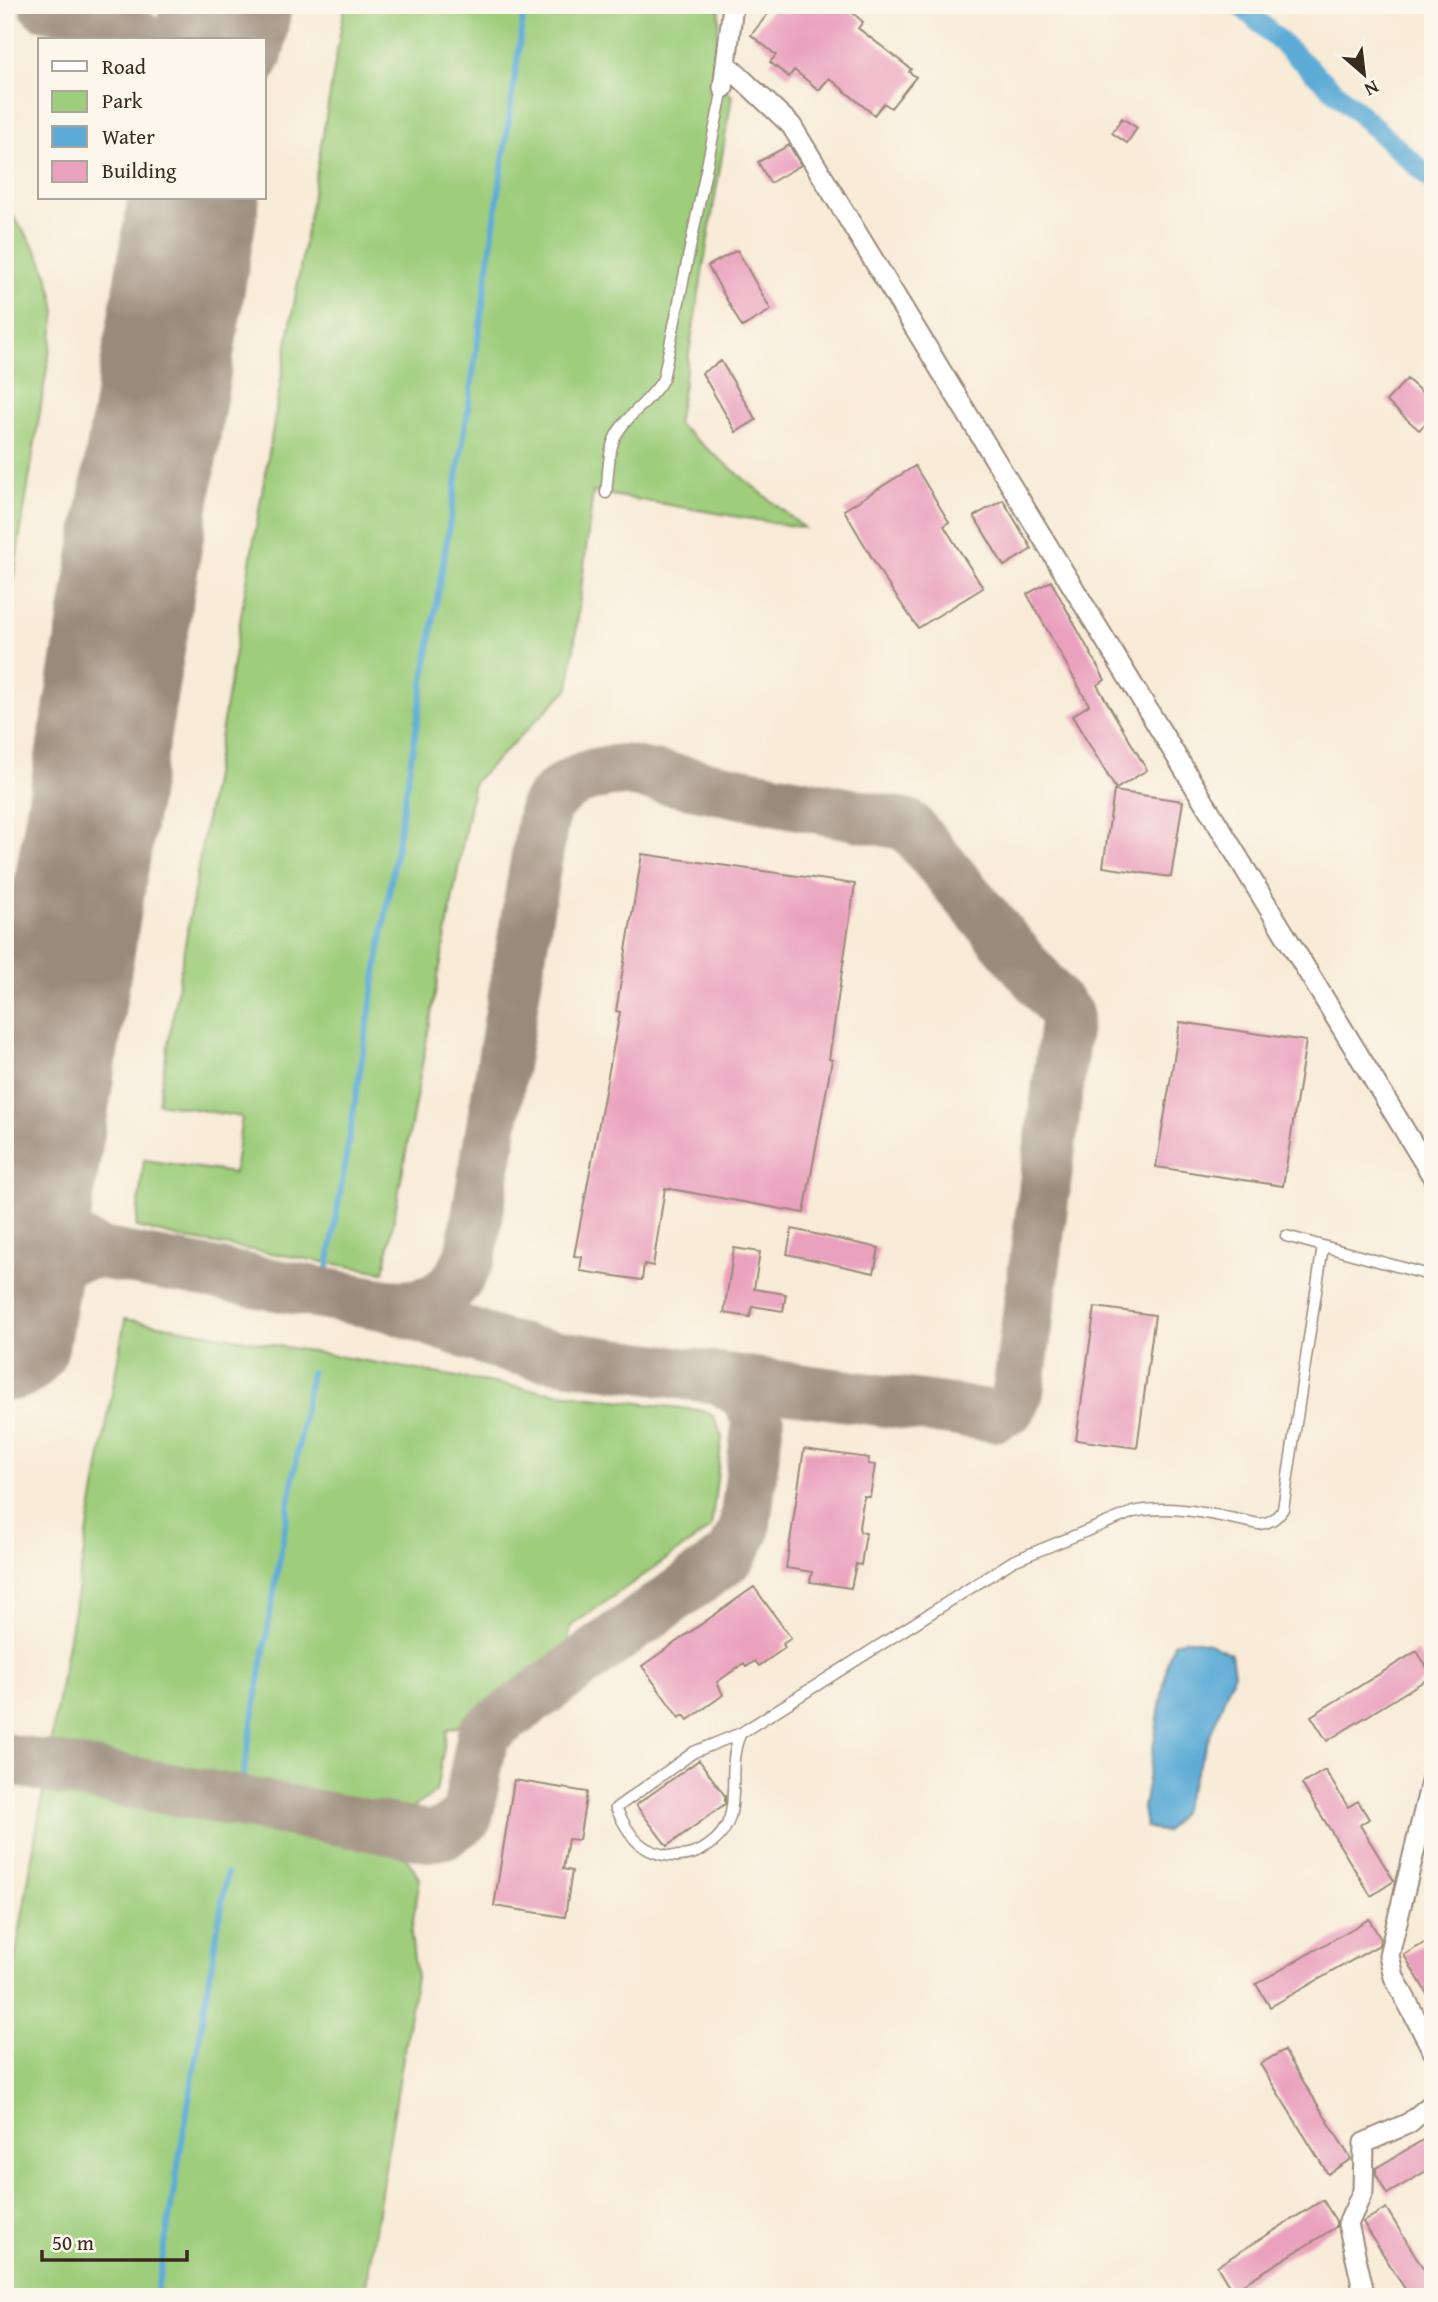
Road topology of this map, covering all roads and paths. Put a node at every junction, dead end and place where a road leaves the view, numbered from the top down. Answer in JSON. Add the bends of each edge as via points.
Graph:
{"nodes":[{"id":1,"x":733,"y":5,"type":"edge"},
{"id":2,"x":726,"y":64,"type":"junction"},
{"id":3,"x":723,"y":88,"type":"joint"},
{"id":4,"x":606,"y":493,"type":"dead end"},
{"id":5,"x":1433,"y":1177,"type":"edge"},
{"id":6,"x":1286,"y":1236,"type":"dead end"},
{"id":7,"x":1323,"y":1246,"type":"junction"},
{"id":8,"x":1433,"y":1276,"type":"edge"},
{"id":9,"x":741,"y":1732,"type":"junction"},
{"id":10,"x":1433,"y":1774,"type":"edge"},
{"id":11,"x":1433,"y":2051,"type":"edge"},
{"id":12,"x":1433,"y":2103,"type":"edge"},
{"id":13,"x":1365,"y":2297,"type":"edge"}],
"edges":[{"from":1,"to":2,"type":"street"},
{"from":2,"to":3,"type":"street"},
{"from":2,"to":5,"type":"street","via":[[791,125]]},
{"from":3,"to":4,"type":"lane","via":[[663,379],[612,443]]},
{"from":6,"to":7,"type":"lane"},
{"from":7,"to":8,"type":"lane"},
{"from":7,"to":9,"type":"lane","via":[[1283,1509],[1277,1517],[1259,1524],[1178,1508],[1153,1508],[1048,1545],[1013,1561]]},
{"from":9,"to":9,"type":"lane","via":[[694,1752],[616,1808],[631,1838],[659,1855],[680,1857],[699,1852],[716,1840],[729,1824],[734,1804],[733,1748]]},
{"from":10,"to":11,"type":"street","via":[[1389,1955],[1394,1977]]},
{"from":12,"to":13,"type":"street","via":[[1409,2123],[1364,2143],[1363,2190],[1348,2224]]}]}
